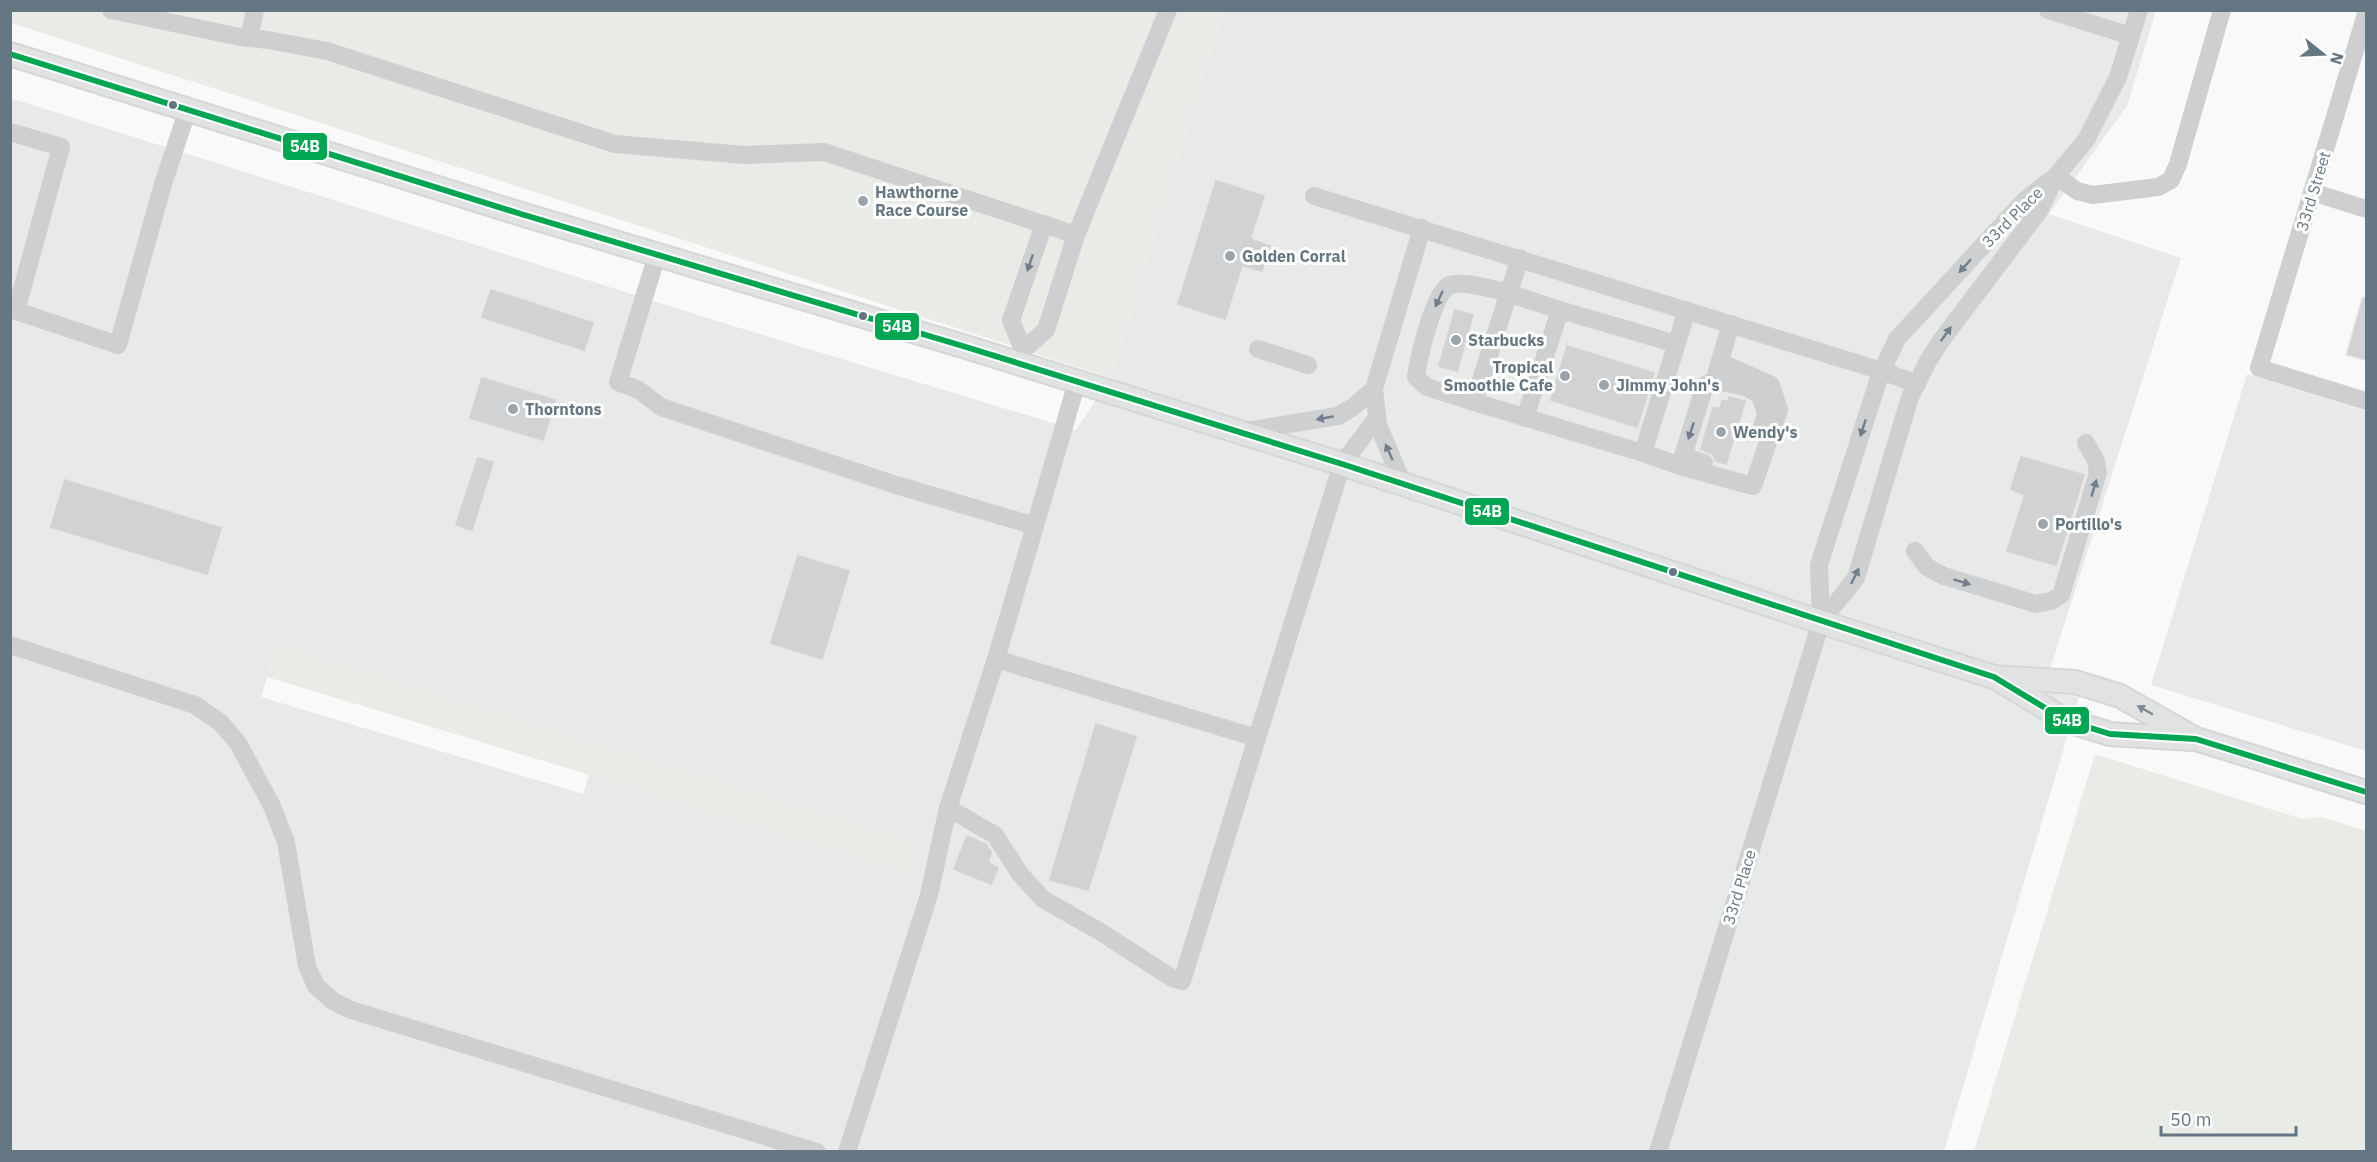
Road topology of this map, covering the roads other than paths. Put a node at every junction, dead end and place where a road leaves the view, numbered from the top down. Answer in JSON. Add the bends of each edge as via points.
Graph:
{"nodes":[{"id":1,"x":111,"y":10,"type":"edge"},
{"id":2,"x":255,"y":10,"type":"edge"},
{"id":3,"x":1168,"y":10,"type":"edge"},
{"id":4,"x":2048,"y":10,"type":"edge"},
{"id":5,"x":2139,"y":10,"type":"edge"},
{"id":6,"x":2222,"y":10,"type":"edge"},
{"id":7,"x":2366,"y":17,"type":"edge"},
{"id":8,"x":2131,"y":36,"type":"junction"},
{"id":9,"x":249,"y":38,"type":"junction"},
{"id":10,"x":10,"y":54,"type":"edge"},
{"id":11,"x":188,"y":109,"type":"junction"},
{"id":12,"x":10,"y":132,"type":"edge"},
{"id":13,"x":2056,"y":176,"type":"junction"},
{"id":14,"x":2312,"y":192,"type":"junction"},
{"id":15,"x":1314,"y":196,"type":"dead end"},
{"id":16,"x":2367,"y":209,"type":"edge"},
{"id":17,"x":1044,"y":224,"type":"junction"},
{"id":18,"x":1422,"y":228,"type":"junction"},
{"id":19,"x":1076,"y":235,"type":"junction"},
{"id":20,"x":657,"y":255,"type":"junction"},
{"id":21,"x":1520,"y":258,"type":"junction"},
{"id":22,"x":1509,"y":294,"type":"junction"},
{"id":23,"x":1560,"y":310,"type":"junction"},
{"id":24,"x":1687,"y":310,"type":"junction"},
{"id":25,"x":1731,"y":324,"type":"junction"},
{"id":26,"x":1677,"y":344,"type":"junction"},
{"id":27,"x":1258,"y":350,"type":"dead end"},
{"id":28,"x":1021,"y":357,"type":"junction"},
{"id":29,"x":1720,"y":362,"type":"junction"},
{"id":30,"x":1308,"y":365,"type":"dead end"},
{"id":31,"x":1882,"y":370,"type":"junction"},
{"id":32,"x":1714,"y":381,"type":"junction"},
{"id":33,"x":1077,"y":382,"type":"junction"},
{"id":34,"x":1917,"y":384,"type":"junction"},
{"id":35,"x":1374,"y":389,"type":"junction"},
{"id":36,"x":2367,"y":400,"type":"edge"},
{"id":37,"x":1474,"y":402,"type":"junction"},
{"id":38,"x":1377,"y":418,"type":"junction"},
{"id":39,"x":1525,"y":418,"type":"junction"},
{"id":40,"x":1239,"y":432,"type":"junction"},
{"id":41,"x":2086,"y":443,"type":"dead end"},
{"id":42,"x":1643,"y":453,"type":"junction"},
{"id":43,"x":1342,"y":464,"type":"junction"},
{"id":44,"x":1403,"y":484,"type":"junction"},
{"id":45,"x":1035,"y":526,"type":"junction"},
{"id":46,"x":1915,"y":551,"type":"dead end"},
{"id":47,"x":1821,"y":622,"type":"junction"},
{"id":48,"x":10,"y":645,"type":"edge"},
{"id":49,"x":996,"y":659,"type":"junction"},
{"id":50,"x":1994,"y":677,"type":"junction"},
{"id":51,"x":1257,"y":738,"type":"junction"},
{"id":52,"x":2196,"y":739,"type":"junction"},
{"id":53,"x":2367,"y":792,"type":"edge"},
{"id":54,"x":948,"y":808,"type":"junction"},
{"id":55,"x":817,"y":1152,"type":"edge"},
{"id":56,"x":847,"y":1152,"type":"edge"},
{"id":57,"x":1658,"y":1152,"type":"edge"}],
"edges":[{"from":1,"to":9,"type":"street"},
{"from":2,"to":9,"type":"street"},
{"from":3,"to":19,"type":"street"},
{"from":4,"to":8,"type":"street"},
{"from":5,"to":8,"type":"street"},
{"from":6,"to":13,"type":"street","via":[[2171,180],[2158,187],[2093,195],[2076,191]]},
{"from":7,"to":14,"type":"street","name":"33rd Street"},
{"from":8,"to":13,"type":"street","via":[[2118,77],[2086,140]]},
{"from":9,"to":17,"type":"street","via":[[327,51],[615,144],[744,155],[824,152]]},
{"from":10,"to":11,"type":"main road"},
{"from":11,"to":12,"type":"street","via":[[118,345],[16,311],[61,147]]},
{"from":11,"to":20,"type":"main road"},
{"from":13,"to":31,"type":"street","name":"33rd Place","one_way":true,"via":[[2024,201],[1897,339]]},
{"from":34,"to":13,"type":"street","name":"33rd Place","one_way":true,"via":[[1943,338],[2040,211]]},
{"from":14,"to":16,"type":"street"},
{"from":14,"to":36,"type":"street","name":"33rd Street","via":[[2259,368]]},
{"from":15,"to":18,"type":"street"},
{"from":17,"to":19,"type":"street"},
{"from":17,"to":28,"type":"street","one_way":true,"via":[[1011,320]]},
{"from":18,"to":21,"type":"street"},
{"from":18,"to":35,"type":"street"},
{"from":19,"to":28,"type":"street","via":[[1046,330]]},
{"from":20,"to":28,"type":"main road"},
{"from":20,"to":45,"type":"street","via":[[618,382],[639,390],[661,407],[896,485]]},
{"from":21,"to":22,"type":"street"},
{"from":21,"to":24,"type":"street"},
{"from":22,"to":23,"type":"street"},
{"from":22,"to":37,"type":"street"},
{"from":22,"to":37,"type":"street","one_way":true,"via":[[1467,284],[1448,285],[1439,293],[1416,377],[1426,387]]},
{"from":23,"to":26,"type":"street"},
{"from":23,"to":39,"type":"street"},
{"from":24,"to":25,"type":"street"},
{"from":24,"to":26,"type":"street"},
{"from":25,"to":29,"type":"street"},
{"from":25,"to":31,"type":"street"},
{"from":26,"to":42,"type":"street"},
{"from":27,"to":30,"type":"street"},
{"from":28,"to":33,"type":"main road"},
{"from":29,"to":32,"type":"street"},
{"from":29,"to":42,"type":"street","via":[[1771,385],[1779,410],[1753,486]]},
{"from":31,"to":34,"type":"street"},
{"from":31,"to":47,"type":"street","name":"33rd Place","one_way":true,"via":[[1819,565]]},
{"from":32,"to":32,"type":"street","one_way":true,"via":[[1705,385],[1683,456],[1741,474],[1749,469],[1766,412],[1760,394]]},
{"from":33,"to":40,"type":"main road"},
{"from":33,"to":45,"type":"street"},
{"from":47,"to":34,"type":"street","name":"33rd Place","one_way":true,"via":[[1856,578]]},
{"from":35,"to":38,"type":"street"},
{"from":35,"to":40,"type":"street","one_way":true,"via":[[1338,416]]},
{"from":37,"to":39,"type":"street"},
{"from":38,"to":43,"type":"street"},
{"from":44,"to":38,"type":"street","one_way":true},
{"from":39,"to":42,"type":"street"},
{"from":40,"to":43,"type":"main road"},
{"from":46,"to":41,"type":"street","one_way":true,"via":[[1928,567],[1979,587],[2036,604],[2061,595],[2098,473]]},
{"from":43,"to":44,"type":"main road"},
{"from":43,"to":51,"type":"street"},
{"from":44,"to":47,"type":"main road"},
{"from":45,"to":49,"type":"street"},
{"from":47,"to":50,"type":"main road"},
{"from":47,"to":57,"type":"street","name":"33rd Place"},
{"from":48,"to":55,"type":"street","via":[[195,705],[221,723],[238,743],[271,804],[286,842],[307,966],[316,986],[333,1000],[351,1010]]},
{"from":49,"to":51,"type":"street"},
{"from":49,"to":54,"type":"street"},
{"from":52,"to":50,"type":"main road","one_way":true,"via":[[2120,696],[2075,682]]},
{"from":50,"to":52,"type":"main road","via":[[2065,720],[2087,727],[2110,734]]},
{"from":51,"to":54,"type":"street","via":[[1182,981],[1043,900],[1020,874],[995,835]]},
{"from":52,"to":53,"type":"main road"},
{"from":54,"to":56,"type":"street","via":[[929,895]]}]}
